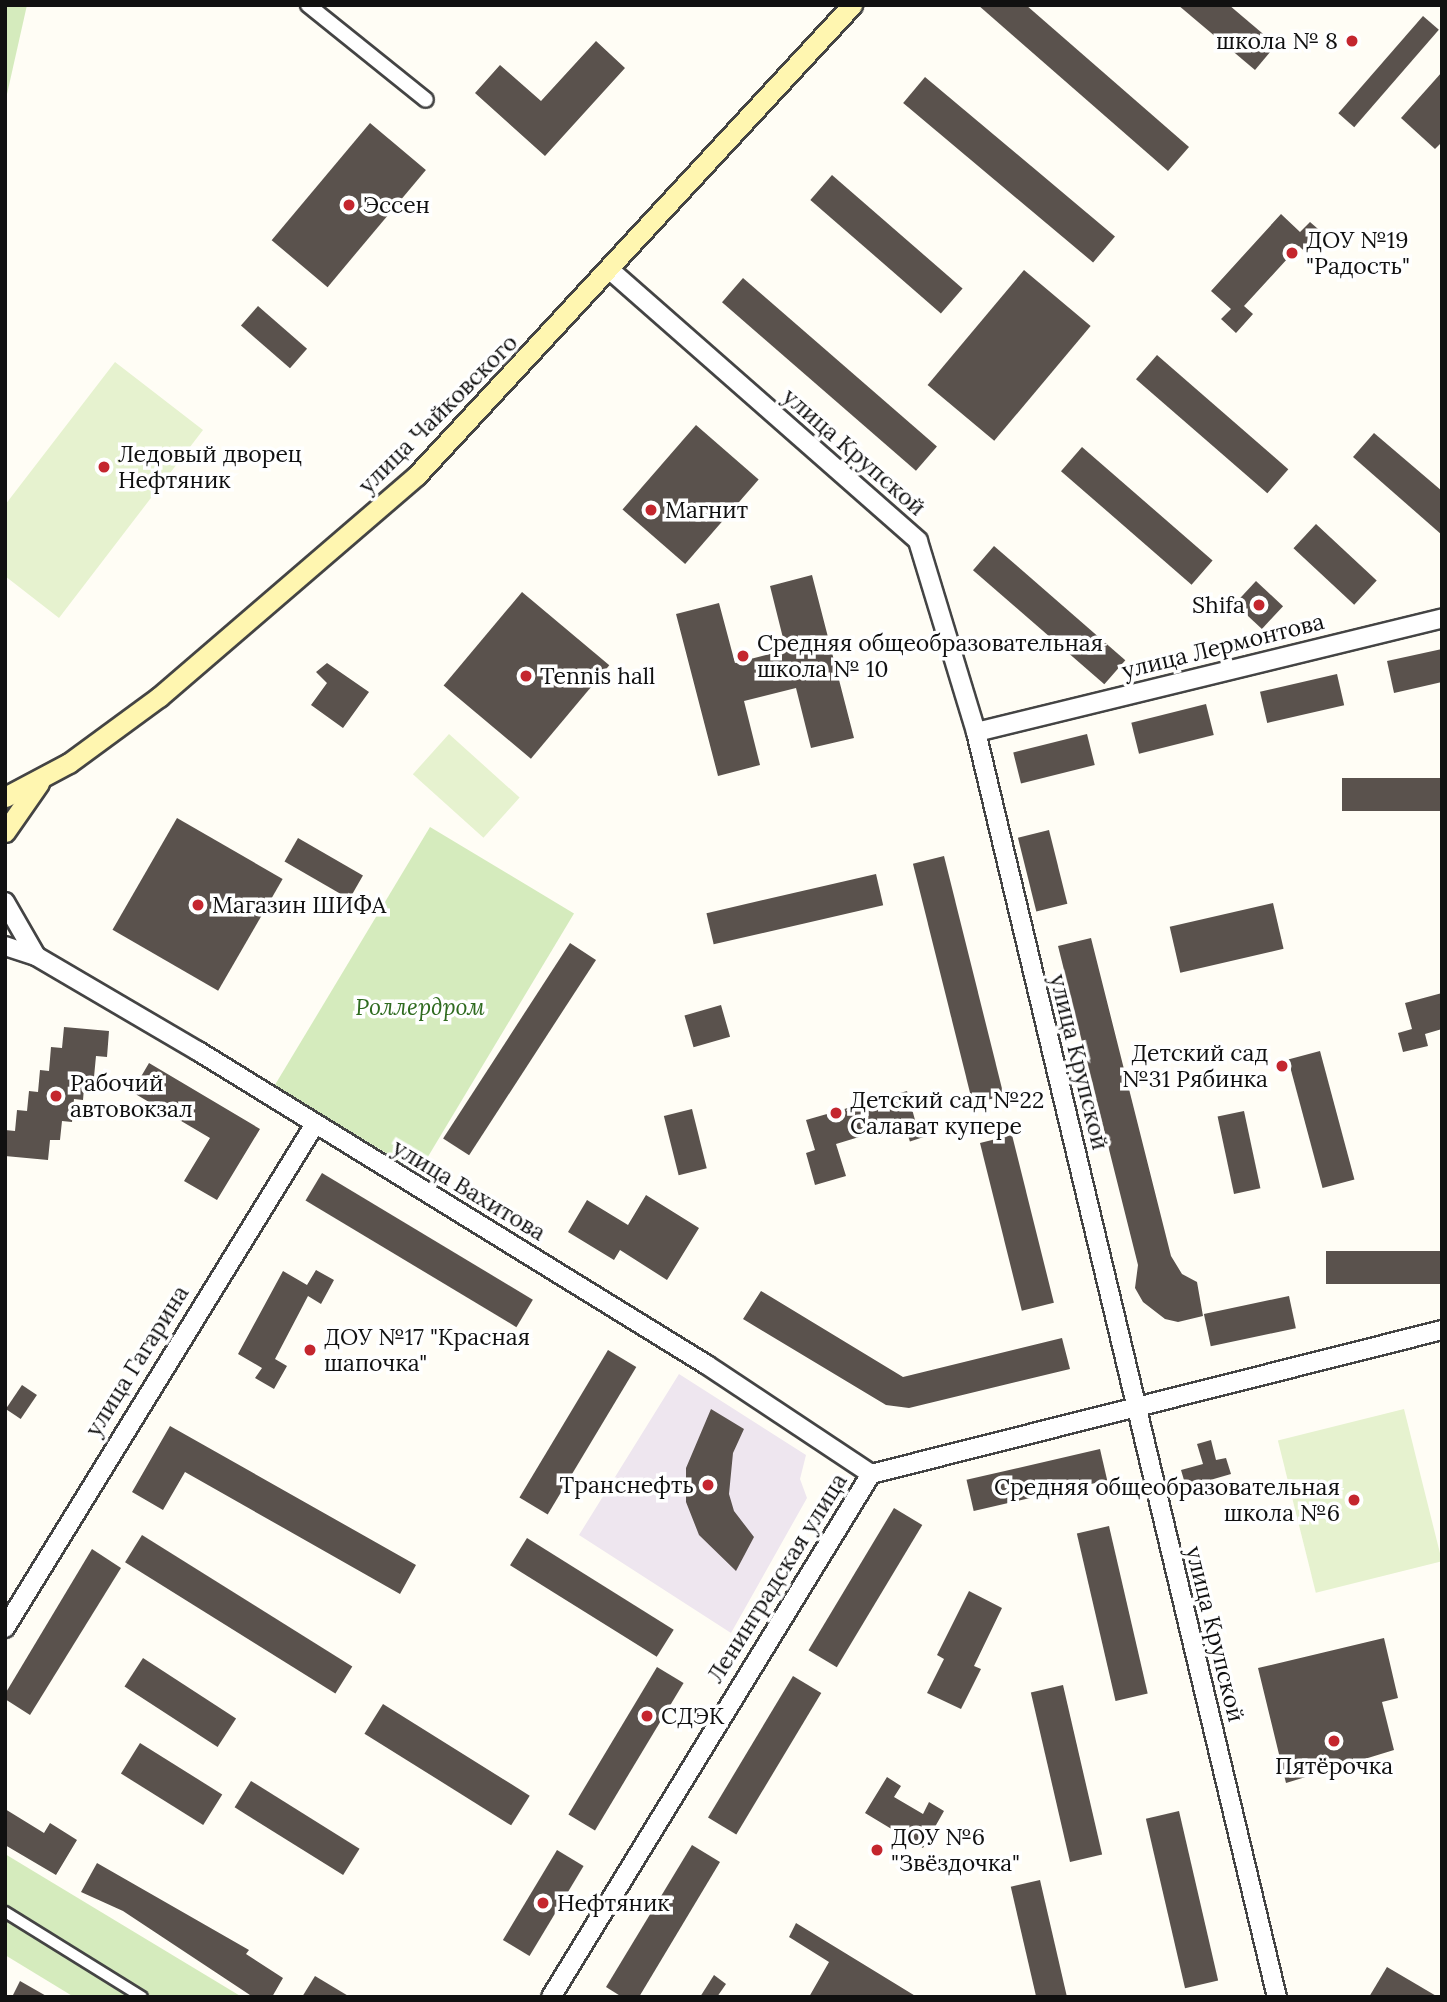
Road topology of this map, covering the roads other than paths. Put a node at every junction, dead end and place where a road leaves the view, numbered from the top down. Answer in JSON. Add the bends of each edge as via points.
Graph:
{"nodes":[{"id":1,"x":308,"y":5,"type":"edge"},
{"id":2,"x":844,"y":8,"type":"edge"},
{"id":3,"x":426,"y":100,"type":"dead end"},
{"id":4,"x":610,"y":270,"type":"junction"},
{"id":5,"x":1442,"y":618,"type":"edge"},
{"id":6,"x":976,"y":732,"type":"junction"},
{"id":7,"x":42,"y":779,"type":"junction"},
{"id":8,"x":5,"y":797,"type":"edge"},
{"id":9,"x":5,"y":832,"type":"edge"},
{"id":10,"x":5,"y":902,"type":"edge"},
{"id":11,"x":5,"y":946,"type":"edge"},
{"id":12,"x":36,"y":956,"type":"junction"},
{"id":13,"x":315,"y":1124,"type":"junction"},
{"id":14,"x":1442,"y":1330,"type":"edge"},
{"id":15,"x":1136,"y":1407,"type":"junction"},
{"id":16,"x":871,"y":1474,"type":"junction"},
{"id":17,"x":5,"y":1628,"type":"edge"},
{"id":18,"x":5,"y":1912,"type":"edge"},
{"id":19,"x":142,"y":1997,"type":"edge"},
{"id":20,"x":551,"y":1997,"type":"edge"},
{"id":21,"x":1277,"y":1997,"type":"edge"}],
"edges":[{"from":1,"to":3,"type":"street"},
{"from":2,"to":4,"type":"main road","name":"улица Чайковского"},
{"from":4,"to":6,"type":"street","name":"улица Крупской","via":[[918,541]]},
{"from":4,"to":7,"type":"main road","name":"улица Чайковского","via":[[456,438],[370,518],[159,697]]},
{"from":5,"to":6,"type":"street","name":"улица Лермонтова"},
{"from":6,"to":15,"type":"street","name":"улица Крупской"},
{"from":7,"to":8,"type":"main road","name":"улица Чайковского"},
{"from":7,"to":9,"type":"main road"},
{"from":10,"to":12,"type":"street"},
{"from":11,"to":12,"type":"street","name":"улица Вахитова"},
{"from":12,"to":13,"type":"street","name":"улица Вахитова"},
{"from":13,"to":16,"type":"street","name":"улица Вахитова","via":[[707,1365]]},
{"from":13,"to":17,"type":"street","name":"улица Гагарина"},
{"from":14,"to":15,"type":"street","name":"Ленинградская улица"},
{"from":15,"to":16,"type":"street","name":"Ленинградская улица"},
{"from":15,"to":21,"type":"street","name":"улица Крупской"},
{"from":16,"to":20,"type":"street","name":"Ленинградская улица"},
{"from":18,"to":19,"type":"street"}]}
